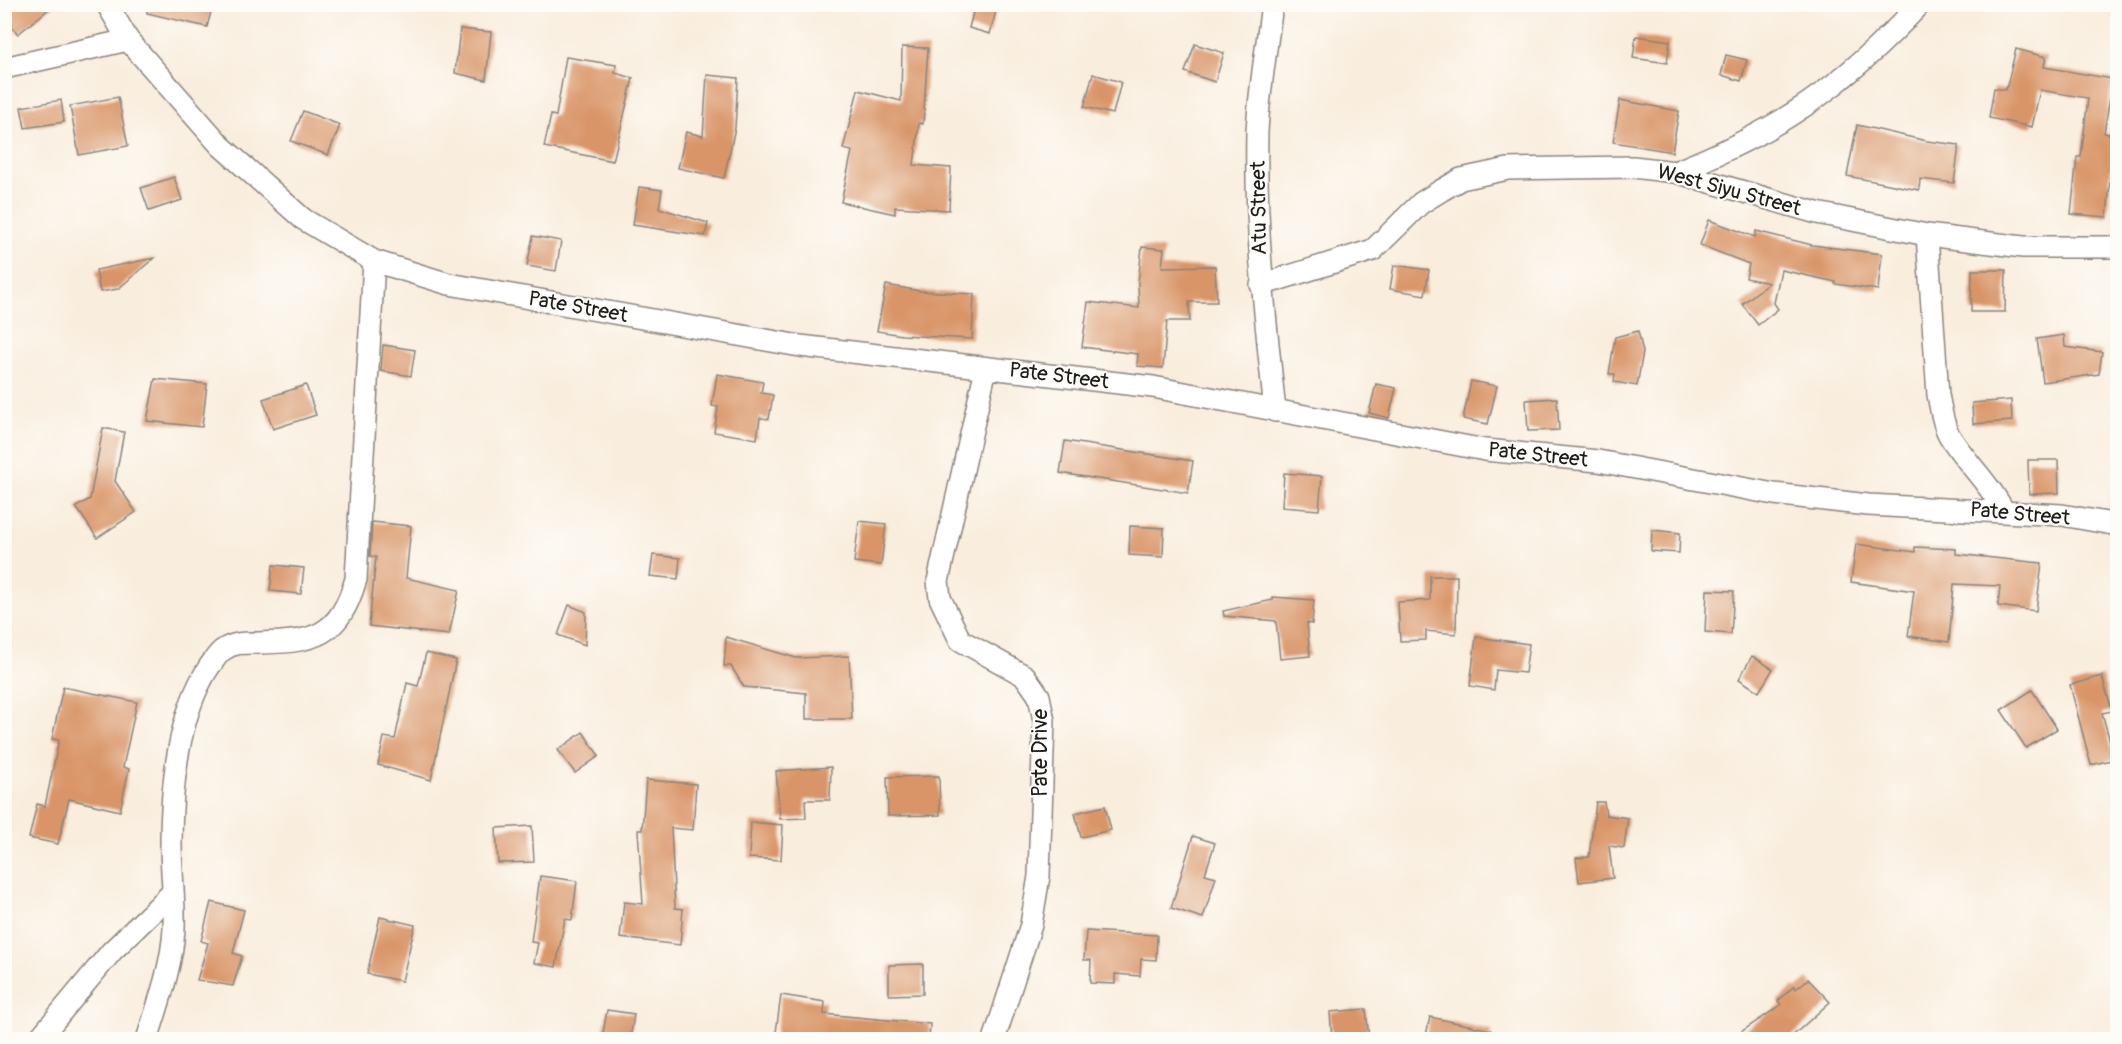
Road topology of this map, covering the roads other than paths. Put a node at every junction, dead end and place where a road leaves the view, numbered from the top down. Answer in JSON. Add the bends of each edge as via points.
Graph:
{"nodes":[{"id":1,"x":107,"y":4,"type":"edge"},
{"id":2,"x":1272,"y":4,"type":"edge"},
{"id":3,"x":1920,"y":4,"type":"edge"},
{"id":4,"x":128,"y":40,"type":"junction"},
{"id":5,"x":4,"y":68,"type":"edge"},
{"id":6,"x":1675,"y":172,"type":"junction"},
{"id":7,"x":1927,"y":235,"type":"junction"},
{"id":8,"x":2118,"y":247,"type":"edge"},
{"id":9,"x":374,"y":261,"type":"junction"},
{"id":10,"x":1261,"y":285,"type":"junction"},
{"id":11,"x":986,"y":368,"type":"junction"},
{"id":12,"x":1275,"y":411,"type":"junction"},
{"id":13,"x":2003,"y":510,"type":"junction"},
{"id":14,"x":2118,"y":525,"type":"edge"},
{"id":15,"x":172,"y":893,"type":"junction"},
{"id":16,"x":38,"y":1040,"type":"edge"},
{"id":17,"x":147,"y":1040,"type":"edge"},
{"id":18,"x":994,"y":1040,"type":"edge"}],
"edges":[{"from":1,"to":4,"type":"street","name":"Pate Street"},
{"from":2,"to":10,"type":"street","name":"Atu Street","via":[[1257,130]]},
{"from":3,"to":6,"type":"street","via":[[1845,78],[1795,114]]},
{"from":4,"to":5,"type":"street"},
{"from":4,"to":9,"type":"street","name":"Pate Street","via":[[220,146],[303,219]]},
{"from":6,"to":7,"type":"street","name":"West Siyu Street","via":[[1817,213]]},
{"from":6,"to":10,"type":"street","name":"West Siyu Street","via":[[1633,166],[1579,166],[1508,170],[1461,179],[1421,203],[1373,250]]},
{"from":7,"to":8,"type":"street","name":"West Siyu Street","via":[[2023,247]]},
{"from":7,"to":13,"type":"street","via":[[1942,418],[1949,434],[1992,488]]},
{"from":9,"to":11,"type":"street","name":"Pate Street","via":[[449,284],[800,346]]},
{"from":9,"to":15,"type":"street","via":[[356,579],[350,601],[336,624],[311,638],[237,643],[222,650],[208,669],[188,716],[177,762]]},
{"from":10,"to":12,"type":"street","name":"Atu Street"},
{"from":11,"to":12,"type":"street","name":"Pate Street","via":[[1153,387]]},
{"from":11,"to":18,"type":"street","name":"Pate Drive","via":[[938,581],[940,598],[960,640],[1025,676],[1039,696],[1044,721],[1039,876],[1031,925]]},
{"from":12,"to":13,"type":"street","name":"Pate Street","via":[[1485,450],[1598,461],[1774,494],[1868,505]]},
{"from":13,"to":14,"type":"street","name":"Pate Street"},
{"from":15,"to":16,"type":"street","via":[[112,951]]},
{"from":15,"to":17,"type":"street","via":[[174,930]]}]}
